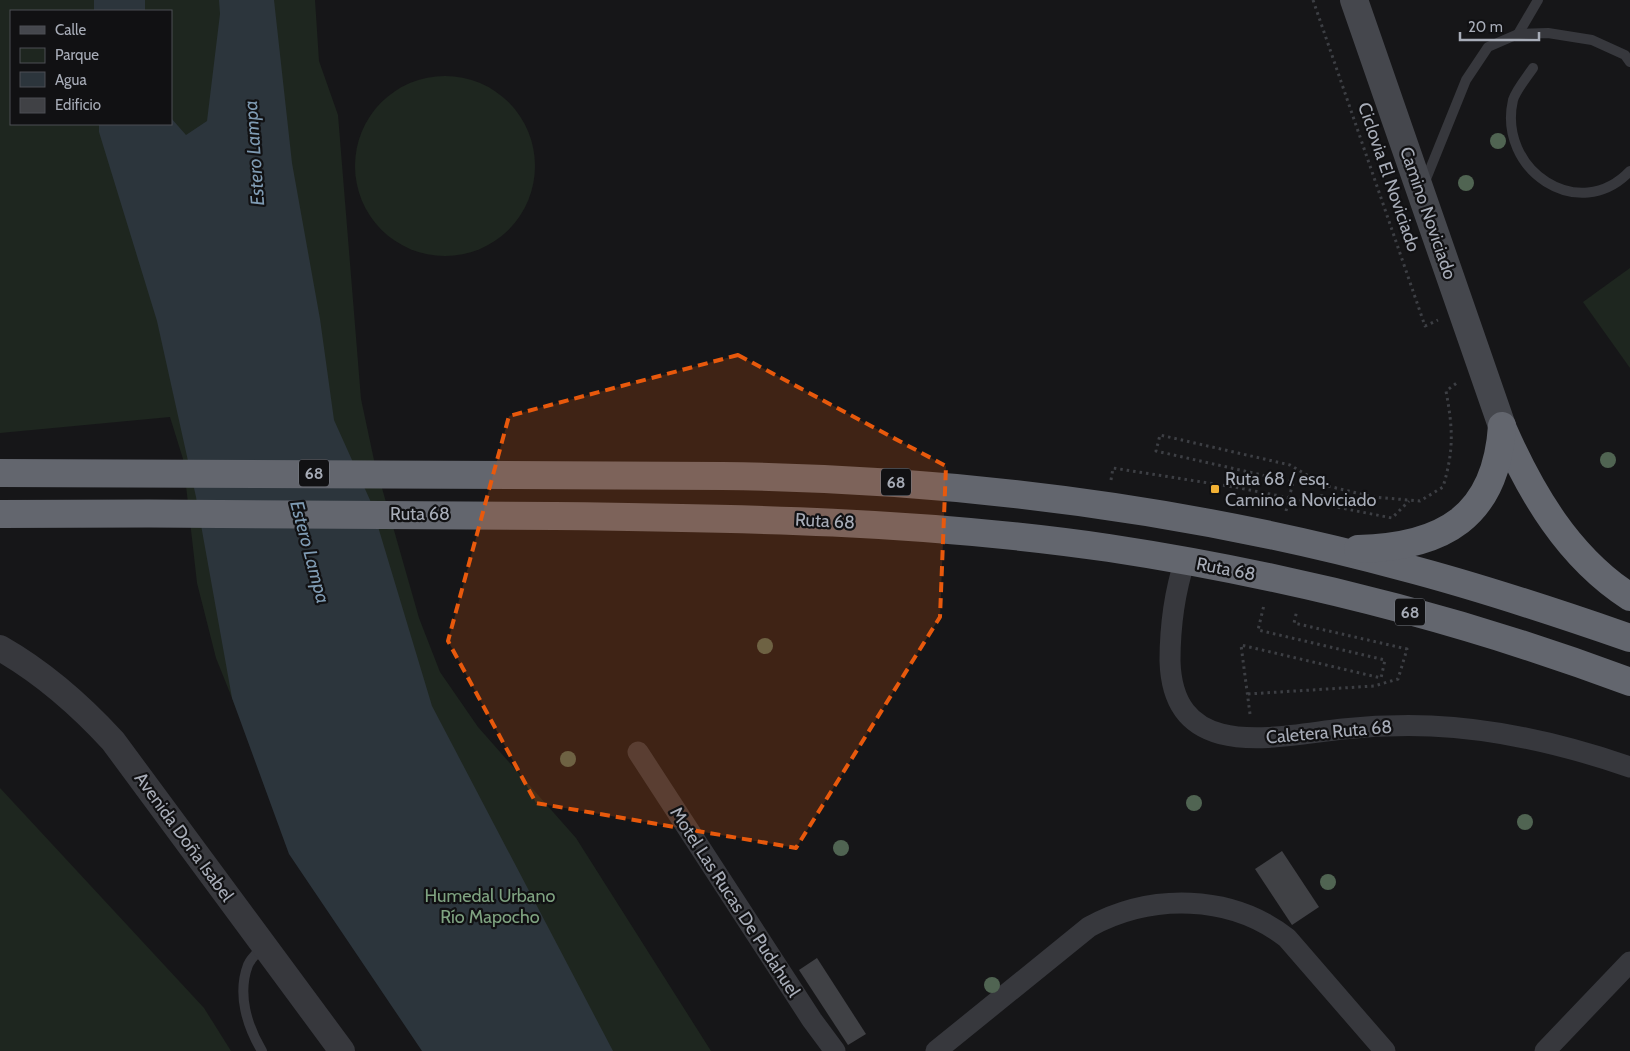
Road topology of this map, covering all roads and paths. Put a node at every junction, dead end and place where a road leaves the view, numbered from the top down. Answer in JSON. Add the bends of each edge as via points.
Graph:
{"nodes":[{"id":1,"x":1313,"y":0,"type":"edge"},
{"id":2,"x":1354,"y":0,"type":"edge"},
{"id":3,"x":1538,"y":0,"type":"edge"},
{"id":4,"x":1518,"y":34,"type":"junction"},
{"id":5,"x":1630,"y":62,"type":"edge"},
{"id":6,"x":1533,"y":68,"type":"dead end"},
{"id":7,"x":1630,"y":171,"type":"edge"},
{"id":8,"x":1421,"y":192,"type":"junction"},
{"id":9,"x":1462,"y":310,"type":"junction"},
{"id":10,"x":1480,"y":365,"type":"junction"},
{"id":11,"x":1502,"y":426,"type":"junction"},
{"id":12,"x":1290,"y":465,"type":"dead end"},
{"id":13,"x":0,"y":473,"type":"edge"},
{"id":14,"x":1324,"y":486,"type":"junction"},
{"id":15,"x":1409,"y":500,"type":"junction"},
{"id":16,"x":1320,"y":503,"type":"junction"},
{"id":17,"x":1107,"y":506,"type":"junction"},
{"id":18,"x":0,"y":514,"type":"edge"},
{"id":19,"x":1332,"y":549,"type":"junction"},
{"id":20,"x":1185,"y":560,"type":"junction"},
{"id":21,"x":1303,"y":585,"type":"junction"},
{"id":22,"x":1630,"y":597,"type":"edge"},
{"id":23,"x":1630,"y":638,"type":"edge"},
{"id":24,"x":1241,"y":645,"type":"dead end"},
{"id":25,"x":0,"y":648,"type":"edge"},
{"id":26,"x":1630,"y":682,"type":"edge"},
{"id":27,"x":1248,"y":694,"type":"junction"},
{"id":28,"x":1253,"y":739,"type":"junction"},
{"id":29,"x":638,"y":752,"type":"dead end"},
{"id":30,"x":1630,"y":767,"type":"edge"},
{"id":31,"x":263,"y":946,"type":"junction"},
{"id":32,"x":1630,"y":962,"type":"edge"},
{"id":33,"x":262,"y":1051,"type":"edge"},
{"id":34,"x":342,"y":1051,"type":"edge"},
{"id":35,"x":835,"y":1051,"type":"edge"},
{"id":36,"x":936,"y":1051,"type":"edge"},
{"id":37,"x":1385,"y":1051,"type":"edge"},
{"id":38,"x":1545,"y":1051,"type":"edge"}],
"edges":[{"from":1,"to":9,"type":"path","name":"Ciclovia El Noviciado","via":[[1426,326]]},
{"from":2,"to":8,"type":"main road","name":"Camino Noviciado"},
{"from":3,"to":4,"type":"lane"},
{"from":4,"to":5,"type":"lane","via":[[1548,32],[1592,40],[1625,54]]},
{"from":4,"to":8,"type":"lane","via":[[1488,47],[1466,80]]},
{"from":6,"to":7,"type":"lane","via":[[1513,99],[1512,138],[1530,170],[1558,188],[1588,192],[1618,184]]},
{"from":8,"to":9,"type":"main road","name":"Camino Noviciado"},
{"from":9,"to":10,"type":"main road","name":"Camino Noviciado"},
{"from":10,"to":11,"type":"main road","name":"Camino Noviciado"},
{"from":10,"to":15,"type":"path","via":[[1446,391],[1452,423],[1452,459],[1444,487],[1420,501]]},
{"from":11,"to":19,"type":"highway","via":[[1496,467],[1476,505],[1461,521],[1448,530],[1419,541]]},
{"from":11,"to":22,"type":"highway","via":[[1528,482],[1561,534],[1603,577]]},
{"from":12,"to":14,"type":"path"},
{"from":13,"to":17,"type":"highway","number":"68","via":[[807,477],[946,486]]},
{"from":14,"to":15,"type":"path","via":[[1373,497]]},
{"from":14,"to":16,"type":"path"},
{"from":15,"to":16,"type":"path","via":[[1392,518]]},
{"from":16,"to":17,"type":"path","via":[[1113,468]]},
{"from":17,"to":19,"type":"highway","number":"68"},
{"from":18,"to":20,"type":"highway","name":"Ruta 68","number":"68","via":[[458,514],[866,523],[1028,538]]},
{"from":19,"to":23,"type":"highway","number":"68","via":[[1472,586]]},
{"from":20,"to":21,"type":"highway","name":"Ruta 68","number":"68"},
{"from":20,"to":28,"type":"street","name":"Caletera Ruta 68","via":[[1175,592],[1170,632],[1174,690],[1187,711],[1206,727],[1230,737]]},
{"from":21,"to":26,"type":"highway","name":"Ruta 68","number":"68","via":[[1443,621]]},
{"from":21,"to":27,"type":"path","via":[[1294,623],[1407,649],[1398,678],[1374,686]]},
{"from":24,"to":27,"type":"path"},
{"from":25,"to":31,"type":"street","name":"Avenida Doña Isabel","via":[[56,685],[113,741]]},
{"from":27,"to":28,"type":"path"},
{"from":28,"to":30,"type":"street","name":"Caletera Ruta 68","via":[[1388,726],[1474,729],[1571,748]]},
{"from":29,"to":35,"type":"street","name":"Motel Las Rucas De Pudahuel"},
{"from":31,"to":33,"type":"lane","via":[[249,963],[244,998],[248,1021]]},
{"from":31,"to":34,"type":"street","name":"Avenida Doña Isabel"},
{"from":32,"to":38,"type":"street"},
{"from":36,"to":37,"type":"street","via":[[1089,927],[1105,918],[1138,908],[1187,903],[1226,907],[1274,928],[1287,938]]}]}
